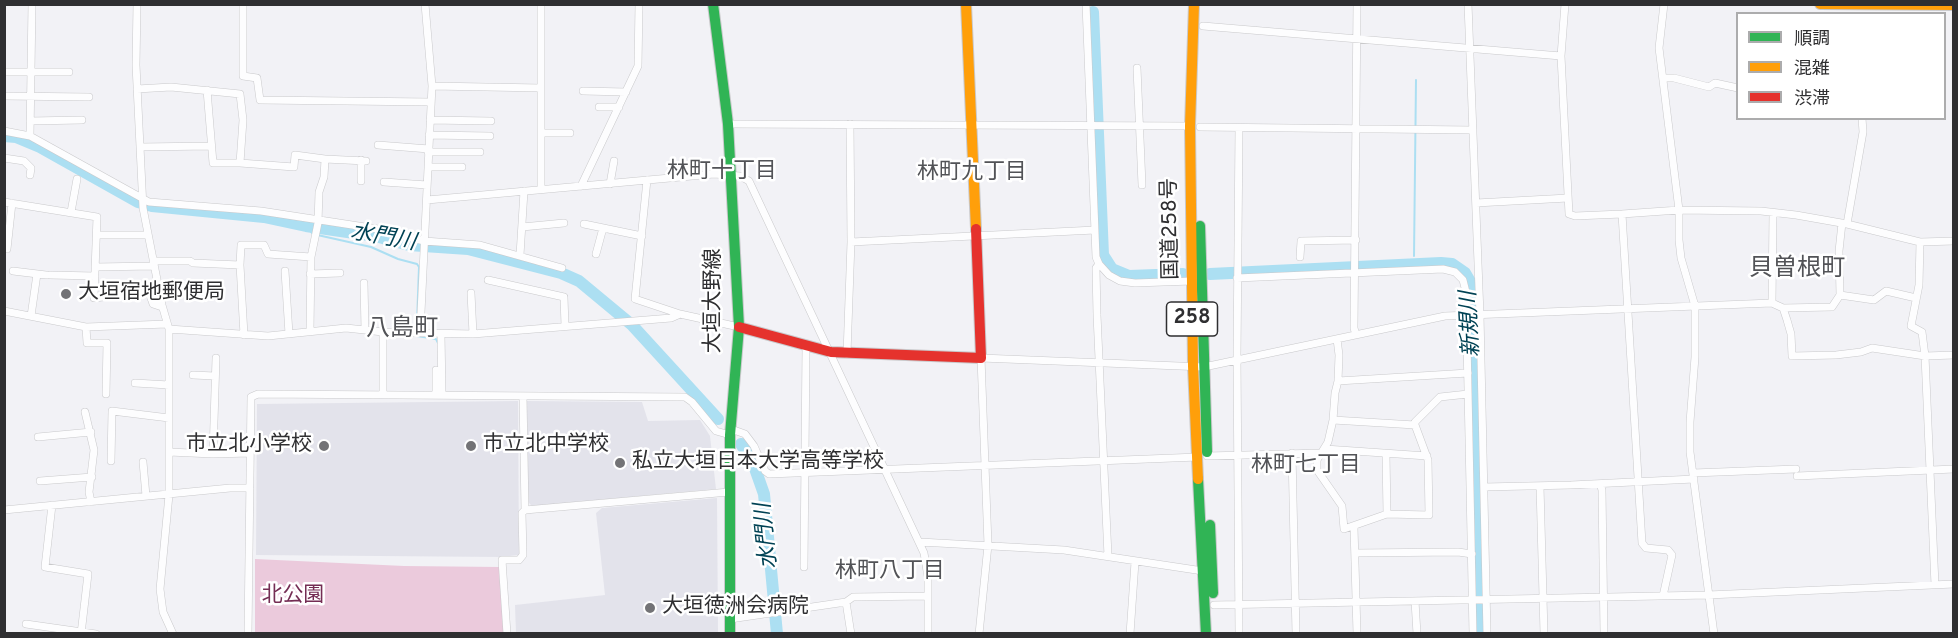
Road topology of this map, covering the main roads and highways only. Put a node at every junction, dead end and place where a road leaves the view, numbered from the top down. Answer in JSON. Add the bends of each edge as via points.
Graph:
{"nodes":[{"id":1,"x":713,"y":4,"type":"edge"},
{"id":2,"x":966,"y":4,"type":"edge"},
{"id":3,"x":1194,"y":4,"type":"edge"},
{"id":4,"x":1203,"y":4,"type":"edge"},
{"id":5,"x":1820,"y":4,"type":"edge"},
{"id":6,"x":1858,"y":5,"type":"edge"},
{"id":7,"x":1953,"y":5,"type":"edge"},
{"id":8,"x":1195,"y":127,"type":"junction"},
{"id":9,"x":739,"y":327,"type":"junction"},
{"id":10,"x":1199,"y":367,"type":"junction"},
{"id":11,"x":1202,"y":457,"type":"junction"},
{"id":12,"x":730,"y":633,"type":"edge"},
{"id":13,"x":1206,"y":633,"type":"edge"},
{"id":14,"x":1215,"y":633,"type":"edge"}],
"edges":[{"from":1,"to":9,"type":"main road","name":"大垣大野線","via":[[728,124]]},
{"from":2,"to":9,"type":"main road","via":[[981,358],[831,352]]},
{"from":3,"to":8,"type":"main road","name":"国道258号","number":"258"},
{"from":4,"to":8,"type":"main road","name":"国道258号","number":"258"},
{"from":5,"to":6,"type":"main road"},
{"from":6,"to":7,"type":"main road"},
{"from":8,"to":10,"type":"main road","name":"国道258号","number":"258"},
{"from":8,"to":10,"type":"main road","name":"国道258号","number":"258","via":[[1192,281]]},
{"from":9,"to":12,"type":"main road","name":"大垣大野線","via":[[730,432]]},
{"from":10,"to":11,"type":"main road","name":"国道258号","number":"258"},
{"from":11,"to":13,"type":"main road","name":"国道258号","number":"258"},
{"from":11,"to":14,"type":"main road","name":"国道258号","number":"258"}]}
